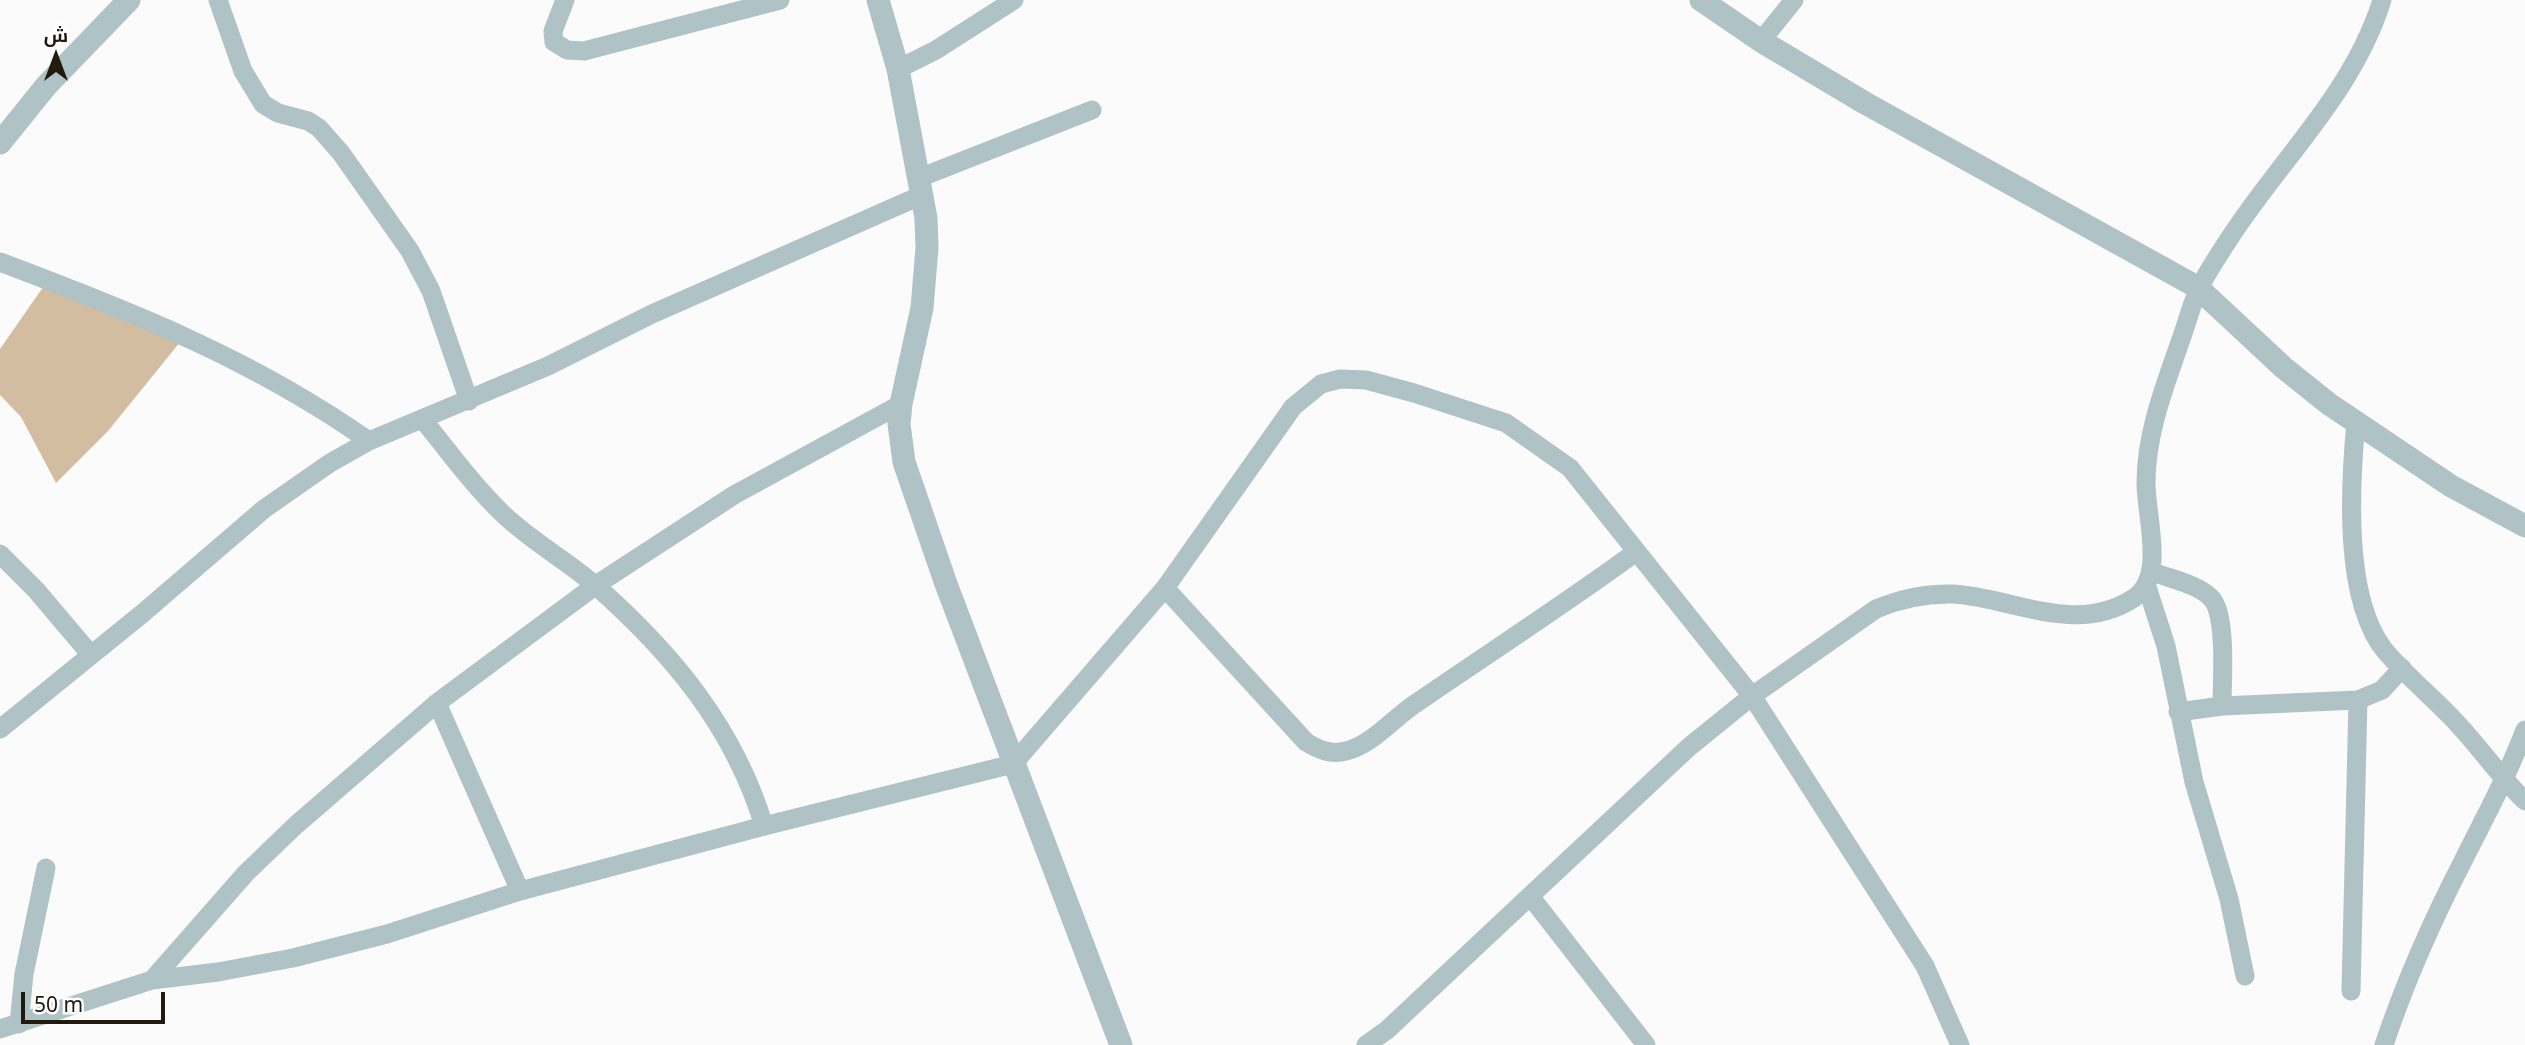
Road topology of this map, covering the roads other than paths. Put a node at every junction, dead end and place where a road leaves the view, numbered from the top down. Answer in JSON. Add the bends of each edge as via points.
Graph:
{"nodes":[{"id":1,"x":129,"y":0,"type":"edge"},
{"id":2,"x":218,"y":0,"type":"edge"},
{"id":3,"x":565,"y":0,"type":"edge"},
{"id":4,"x":780,"y":0,"type":"edge"},
{"id":5,"x":878,"y":0,"type":"edge"},
{"id":6,"x":1014,"y":0,"type":"edge"},
{"id":7,"x":1701,"y":0,"type":"edge"},
{"id":8,"x":1794,"y":0,"type":"edge"},
{"id":9,"x":2382,"y":0,"type":"edge"},
{"id":10,"x":1760,"y":41,"type":"junction"},
{"id":11,"x":898,"y":69,"type":"junction"},
{"id":12,"x":1092,"y":110,"type":"dead end"},
{"id":13,"x":0,"y":143,"type":"edge"},
{"id":14,"x":921,"y":186,"type":"junction"},
{"id":15,"x":0,"y":262,"type":"edge"},
{"id":16,"x":2197,"y":287,"type":"junction"},
{"id":17,"x":469,"y":401,"type":"junction"},
{"id":18,"x":901,"y":404,"type":"junction"},
{"id":19,"x":424,"y":421,"type":"junction"},
{"id":20,"x":2356,"y":422,"type":"junction"},
{"id":21,"x":369,"y":441,"type":"junction"},
{"id":22,"x":2525,"y":526,"type":"edge"},
{"id":23,"x":1636,"y":552,"type":"junction"},
{"id":24,"x":0,"y":554,"type":"edge"},
{"id":25,"x":2150,"y":580,"type":"junction"},
{"id":26,"x":596,"y":585,"type":"junction"},
{"id":27,"x":1165,"y":588,"type":"junction"},
{"id":28,"x":91,"y":655,"type":"junction"},
{"id":29,"x":2402,"y":668,"type":"junction"},
{"id":30,"x":1752,"y":696,"type":"junction"},
{"id":31,"x":2358,"y":700,"type":"junction"},
{"id":32,"x":437,"y":704,"type":"junction"},
{"id":33,"x":2222,"y":706,"type":"junction"},
{"id":34,"x":2178,"y":712,"type":"junction"},
{"id":35,"x":0,"y":729,"type":"edge"},
{"id":36,"x":2525,"y":730,"type":"edge"},
{"id":37,"x":1013,"y":764,"type":"junction"},
{"id":38,"x":2506,"y":782,"type":"junction"},
{"id":39,"x":2525,"y":801,"type":"edge"},
{"id":40,"x":764,"y":826,"type":"junction"},
{"id":41,"x":46,"y":868,"type":"dead end"},
{"id":42,"x":520,"y":891,"type":"junction"},
{"id":43,"x":1530,"y":896,"type":"junction"},
{"id":44,"x":2245,"y":976,"type":"dead end"},
{"id":45,"x":152,"y":980,"type":"junction"},
{"id":46,"x":2351,"y":991,"type":"dead end"},
{"id":47,"x":10,"y":1027,"type":"edge"},
{"id":48,"x":1121,"y":1045,"type":"edge"},
{"id":49,"x":1366,"y":1045,"type":"edge"},
{"id":50,"x":1646,"y":1045,"type":"edge"},
{"id":51,"x":1960,"y":1045,"type":"edge"},
{"id":52,"x":2384,"y":1045,"type":"edge"}],
"edges":[{"from":1,"to":13,"type":"street","via":[[71,58]]},
{"from":2,"to":17,"type":"street","via":[[243,71],[263,104],[319,128],[410,251],[431,291]]},
{"from":3,"to":4,"type":"street","via":[[553,31],[554,42],[567,50],[584,51]]},
{"from":5,"to":11,"type":"street"},
{"from":6,"to":11,"type":"street"},
{"from":7,"to":10,"type":"street"},
{"from":8,"to":10,"type":"street"},
{"from":9,"to":16,"type":"street","via":[[2350,72],[2253,202]]},
{"from":10,"to":16,"type":"street"},
{"from":11,"to":14,"type":"street"},
{"from":12,"to":14,"type":"street"},
{"from":14,"to":17,"type":"street"},
{"from":14,"to":18,"type":"street","via":[[927,248],[924,295]]},
{"from":15,"to":21,"type":"street","via":[[223,354],[294,390]]},
{"from":16,"to":20,"type":"street","via":[[2284,368]]},
{"from":16,"to":25,"type":"street","via":[[2150,441],[2146,483]]},
{"from":17,"to":19,"type":"street"},
{"from":18,"to":26,"type":"street","via":[[734,495]]},
{"from":18,"to":37,"type":"street","via":[[904,462]]},
{"from":19,"to":21,"type":"street"},
{"from":19,"to":26,"type":"street","via":[[505,516]]},
{"from":20,"to":22,"type":"street","via":[[2451,486]]},
{"from":20,"to":29,"type":"street","via":[[2351,481],[2353,543],[2364,608],[2385,651]]},
{"from":21,"to":28,"type":"street","via":[[264,509]]},
{"from":23,"to":27,"type":"street","via":[[1365,743],[1332,753],[1307,742]]},
{"from":23,"to":27,"type":"street","via":[[1570,468],[1506,424],[1414,393],[1366,380],[1340,379],[1321,384],[1293,407]]},
{"from":23,"to":30,"type":"street"},
{"from":24,"to":28,"type":"street"},
{"from":25,"to":30,"type":"street","via":[[2121,606],[2070,615],[1956,594],[1899,599],[1876,609]]},
{"from":25,"to":33,"type":"street","via":[[2203,592],[2217,606]]},
{"from":25,"to":34,"type":"street"},
{"from":26,"to":32,"type":"street"},
{"from":26,"to":40,"type":"street","via":[[668,657],[715,717],[751,781]]},
{"from":27,"to":37,"type":"street"},
{"from":28,"to":35,"type":"street"},
{"from":29,"to":31,"type":"street","via":[[2382,690]]},
{"from":29,"to":38,"type":"street"},
{"from":30,"to":43,"type":"street","via":[[1689,747]]},
{"from":30,"to":51,"type":"street","via":[[1919,957]]},
{"from":31,"to":33,"type":"street"},
{"from":31,"to":46,"type":"street"},
{"from":32,"to":42,"type":"street"},
{"from":32,"to":45,"type":"street","via":[[246,873]]},
{"from":33,"to":34,"type":"street"},
{"from":34,"to":44,"type":"street"},
{"from":36,"to":38,"type":"street"},
{"from":37,"to":40,"type":"street"},
{"from":37,"to":48,"type":"street"},
{"from":38,"to":39,"type":"street"},
{"from":38,"to":52,"type":"street","via":[[2411,970]]},
{"from":40,"to":42,"type":"street"},
{"from":41,"to":47,"type":"street"},
{"from":42,"to":45,"type":"street","via":[[387,934],[293,958]]},
{"from":43,"to":49,"type":"street"},
{"from":43,"to":50,"type":"street"},
{"from":45,"to":47,"type":"street"}]}
